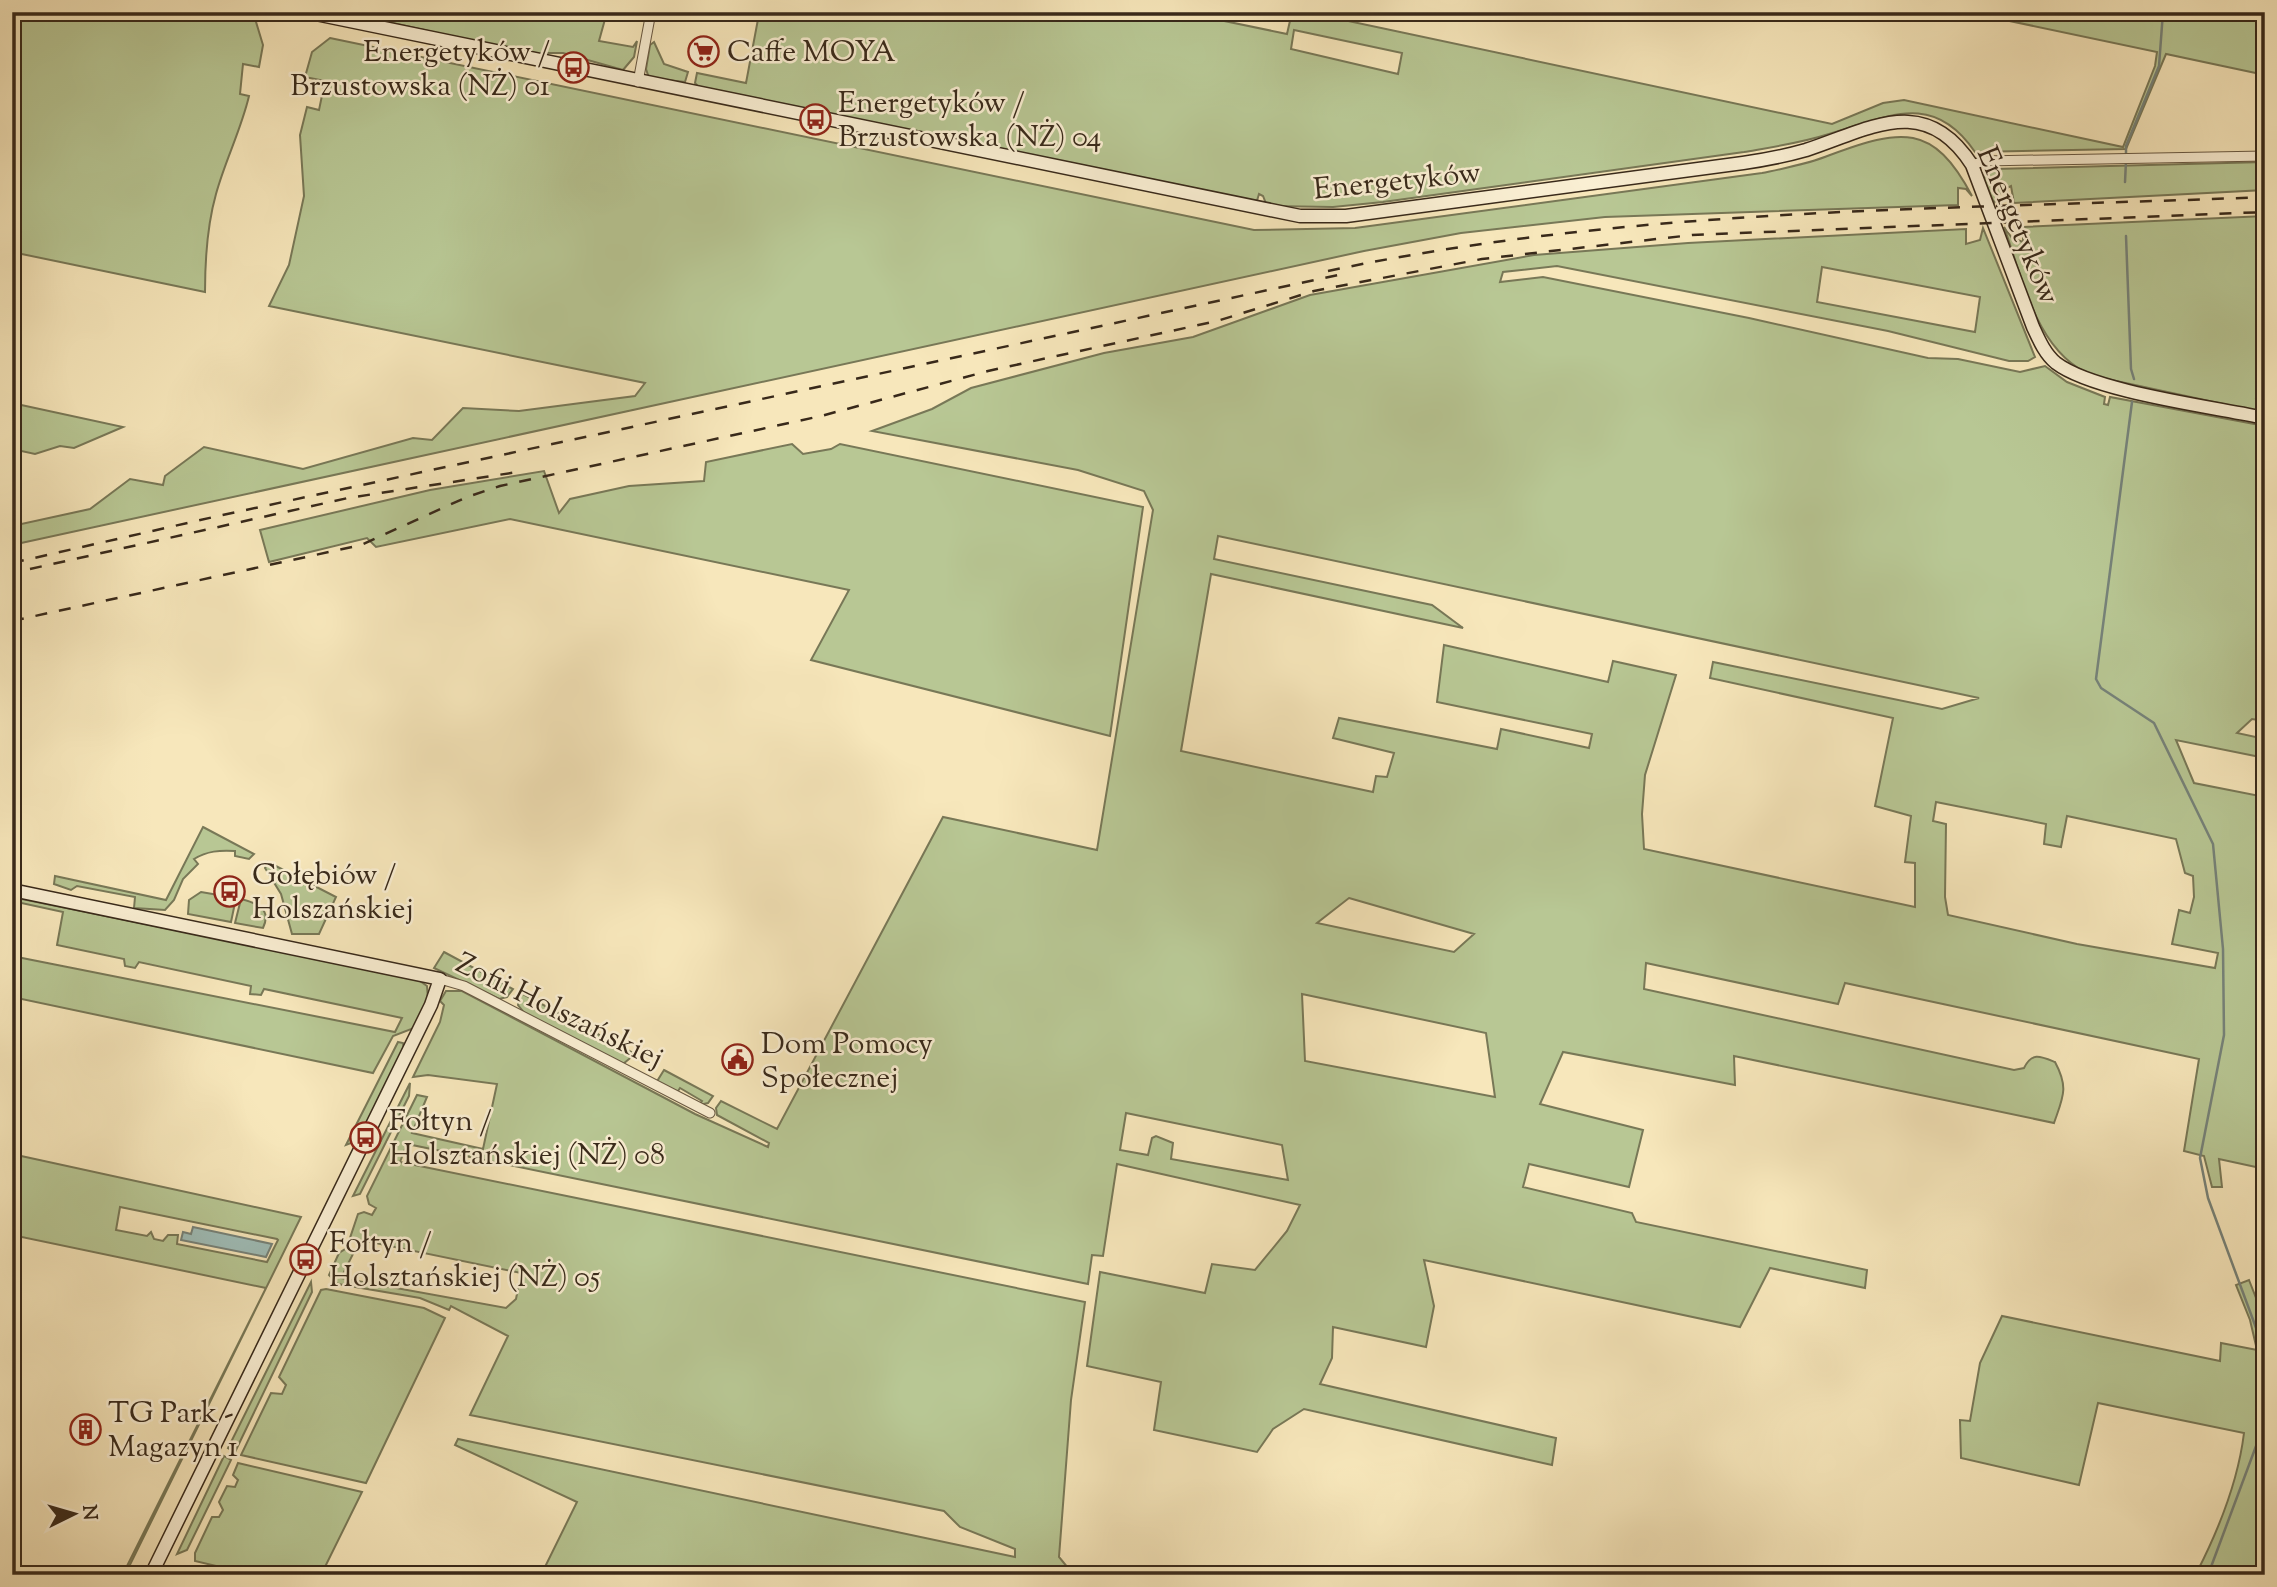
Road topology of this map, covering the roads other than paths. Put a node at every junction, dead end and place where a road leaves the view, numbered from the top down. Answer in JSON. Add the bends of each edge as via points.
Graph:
{"nodes":[{"id":1,"x":306,"y":12,"type":"edge"},
{"id":2,"x":651,"y":12,"type":"edge"},
{"id":3,"x":638,"y":82,"type":"junction"},
{"id":4,"x":2265,"y":156,"type":"edge"},
{"id":5,"x":1972,"y":165,"type":"junction"},
{"id":6,"x":2265,"y":418,"type":"edge"},
{"id":7,"x":12,"y":890,"type":"edge"},
{"id":8,"x":440,"y":979,"type":"junction"},
{"id":9,"x":710,"y":1113,"type":"dead end"},
{"id":10,"x":150,"y":1575,"type":"edge"}],
"edges":[{"from":1,"to":3,"type":"main road","name":"Energetyków"},
{"from":2,"to":3,"type":"street"},
{"from":3,"to":5,"type":"main road","name":"Energetyków","via":[[1300,216],[1346,216],[1743,163],[1904,120],[1936,127],[1959,145]]},
{"from":4,"to":5,"type":"street","via":[[1984,161]]},
{"from":5,"to":6,"type":"main road","name":"Energetyków","via":[[2033,327],[2055,362],[2089,380]]},
{"from":7,"to":8,"type":"main road","name":"Zofii Holszańskiej"},
{"from":8,"to":9,"type":"street","name":"Zofii Holszańskiej","via":[[464,986]]},
{"from":8,"to":10,"type":"main road"}]}
